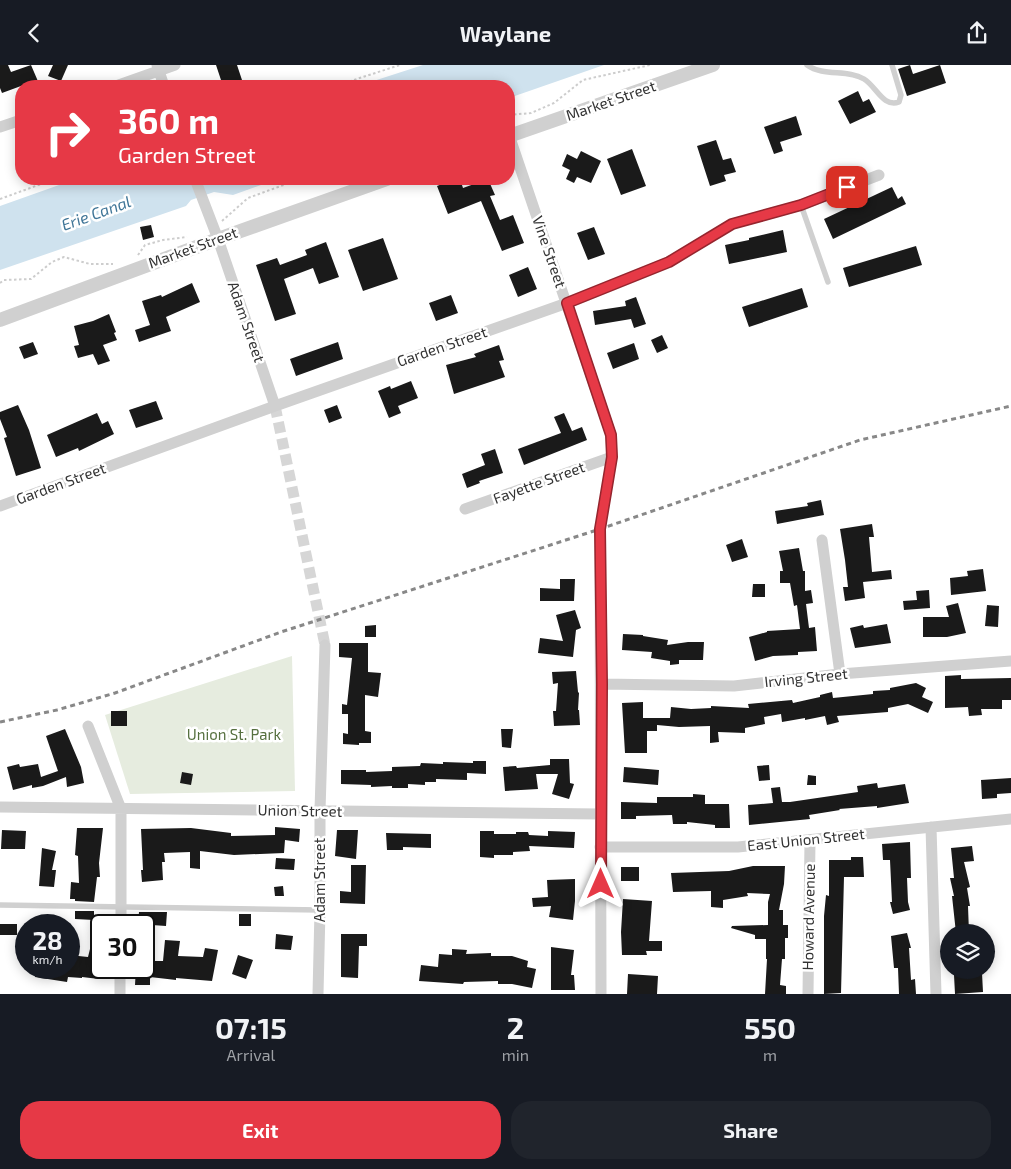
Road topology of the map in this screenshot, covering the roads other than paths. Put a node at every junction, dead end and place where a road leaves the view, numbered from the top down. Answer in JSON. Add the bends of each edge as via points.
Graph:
{"nodes":[{"id":1,"x":175,"y":65,"type":"edge"},
{"id":2,"x":713,"y":65,"type":"edge"},
{"id":3,"x":807,"y":65,"type":"edge"},
{"id":4,"x":892,"y":65,"type":"edge"},
{"id":5,"x":158,"y":68,"type":"edge"},
{"id":6,"x":130,"y":80,"type":"edge"},
{"id":7,"x":162,"y":80,"type":"edge"},
{"id":8,"x":15,"y":122,"type":"edge"},
{"id":9,"x":0,"y":127,"type":"edge"},
{"id":10,"x":515,"y":133,"type":"edge"},
{"id":11,"x":515,"y":152,"type":"edge"},
{"id":12,"x":879,"y":175,"type":"dead end"},
{"id":13,"x":196,"y":185,"type":"edge"},
{"id":14,"x":368,"y":185,"type":"edge"},
{"id":15,"x":801,"y":205,"type":"junction"},
{"id":16,"x":215,"y":233,"type":"junction"},
{"id":17,"x":828,"y":282,"type":"dead end"},
{"id":18,"x":567,"y":303,"type":"junction"},
{"id":19,"x":0,"y":320,"type":"edge"},
{"id":20,"x":275,"y":405,"type":"junction"},
{"id":21,"x":612,"y":457,"type":"junction"},
{"id":22,"x":0,"y":505,"type":"edge"},
{"id":23,"x":465,"y":509,"type":"dead end"},
{"id":24,"x":822,"y":540,"type":"dead end"},
{"id":25,"x":325,"y":645,"type":"tunnel mouth"},
{"id":26,"x":1011,"y":661,"type":"edge"},
{"id":27,"x":840,"y":674,"type":"junction"},
{"id":28,"x":602,"y":684,"type":"junction"},
{"id":29,"x":88,"y":726,"type":"dead end"},
{"id":30,"x":0,"y":807,"type":"edge"},
{"id":31,"x":121,"y":809,"type":"junction"},
{"id":32,"x":320,"y":811,"type":"junction"},
{"id":33,"x":600,"y":814,"type":"junction"},
{"id":34,"x":1011,"y":819,"type":"edge"},
{"id":35,"x":931,"y":827,"type":"junction"},
{"id":36,"x":810,"y":841,"type":"junction"},
{"id":37,"x":600,"y":847,"type":"junction"},
{"id":38,"x":0,"y":905,"type":"edge"},
{"id":39,"x":121,"y":907,"type":"junction"},
{"id":40,"x":320,"y":909,"type":"junction"},
{"id":41,"x":121,"y":914,"type":"edge"},
{"id":42,"x":120,"y":979,"type":"edge"},
{"id":43,"x":120,"y":994,"type":"edge"},
{"id":44,"x":318,"y":994,"type":"edge"},
{"id":45,"x":601,"y":994,"type":"edge"},
{"id":46,"x":808,"y":994,"type":"edge"},
{"id":47,"x":936,"y":994,"type":"edge"}],
"edges":[{"from":1,"to":5,"type":"street"},
{"from":2,"to":10,"type":"street","name":"Market Street"},
{"from":3,"to":4,"type":"lane","via":[[820,72],[864,79],[882,98],[895,103],[899,102],[901,95]]},
{"from":5,"to":6,"type":"street"},
{"from":5,"to":7,"type":"street"},
{"from":8,"to":9,"type":"street"},
{"from":11,"to":18,"type":"street","name":"Vine Street"},
{"from":12,"to":15,"type":"street","name":"Garden Street"},
{"from":13,"to":16,"type":"street","name":"Adam Street"},
{"from":14,"to":16,"type":"street","name":"Market Street"},
{"from":15,"to":17,"type":"lane"},
{"from":15,"to":18,"type":"street","name":"Garden Street","via":[[732,224],[669,262]]},
{"from":16,"to":19,"type":"street","name":"Market Street"},
{"from":16,"to":20,"type":"street","name":"Adam Street"},
{"from":18,"to":20,"type":"street","name":"Garden Street"},
{"from":18,"to":21,"type":"street","name":"Vine Street","via":[[611,435]]},
{"from":20,"to":22,"type":"street","name":"Garden Street"},
{"from":21,"to":23,"type":"street","name":"Fayette Street"},
{"from":21,"to":28,"type":"street","name":"Vine Street","via":[[600,529]]},
{"from":24,"to":27,"type":"street"},
{"from":25,"to":32,"type":"street","name":"Adam Street"},
{"from":26,"to":27,"type":"street","name":"Irving Street"},
{"from":27,"to":28,"type":"street","name":"Irving Street","via":[[734,686]]},
{"from":28,"to":33,"type":"street","name":"Vine Street"},
{"from":29,"to":31,"type":"street"},
{"from":30,"to":31,"type":"street","name":"Union Street"},
{"from":31,"to":32,"type":"street","name":"Union Street"},
{"from":31,"to":39,"type":"street"},
{"from":32,"to":33,"type":"street","name":"Union Street"},
{"from":32,"to":40,"type":"street","name":"Adam Street"},
{"from":33,"to":37,"type":"street","name":"Vine Street"},
{"from":34,"to":35,"type":"street","name":"East Union Street"},
{"from":35,"to":36,"type":"street","name":"East Union Street"},
{"from":35,"to":47,"type":"street"},
{"from":36,"to":37,"type":"street","name":"East Union Street","via":[[738,847]]},
{"from":36,"to":46,"type":"street","name":"Howard Avenue"},
{"from":37,"to":45,"type":"street","name":"Vine Street"},
{"from":38,"to":39,"type":"lane"},
{"from":39,"to":40,"type":"lane"},
{"from":39,"to":41,"type":"street"},
{"from":40,"to":44,"type":"street","name":"Adam Street"},
{"from":42,"to":43,"type":"street"}]}
